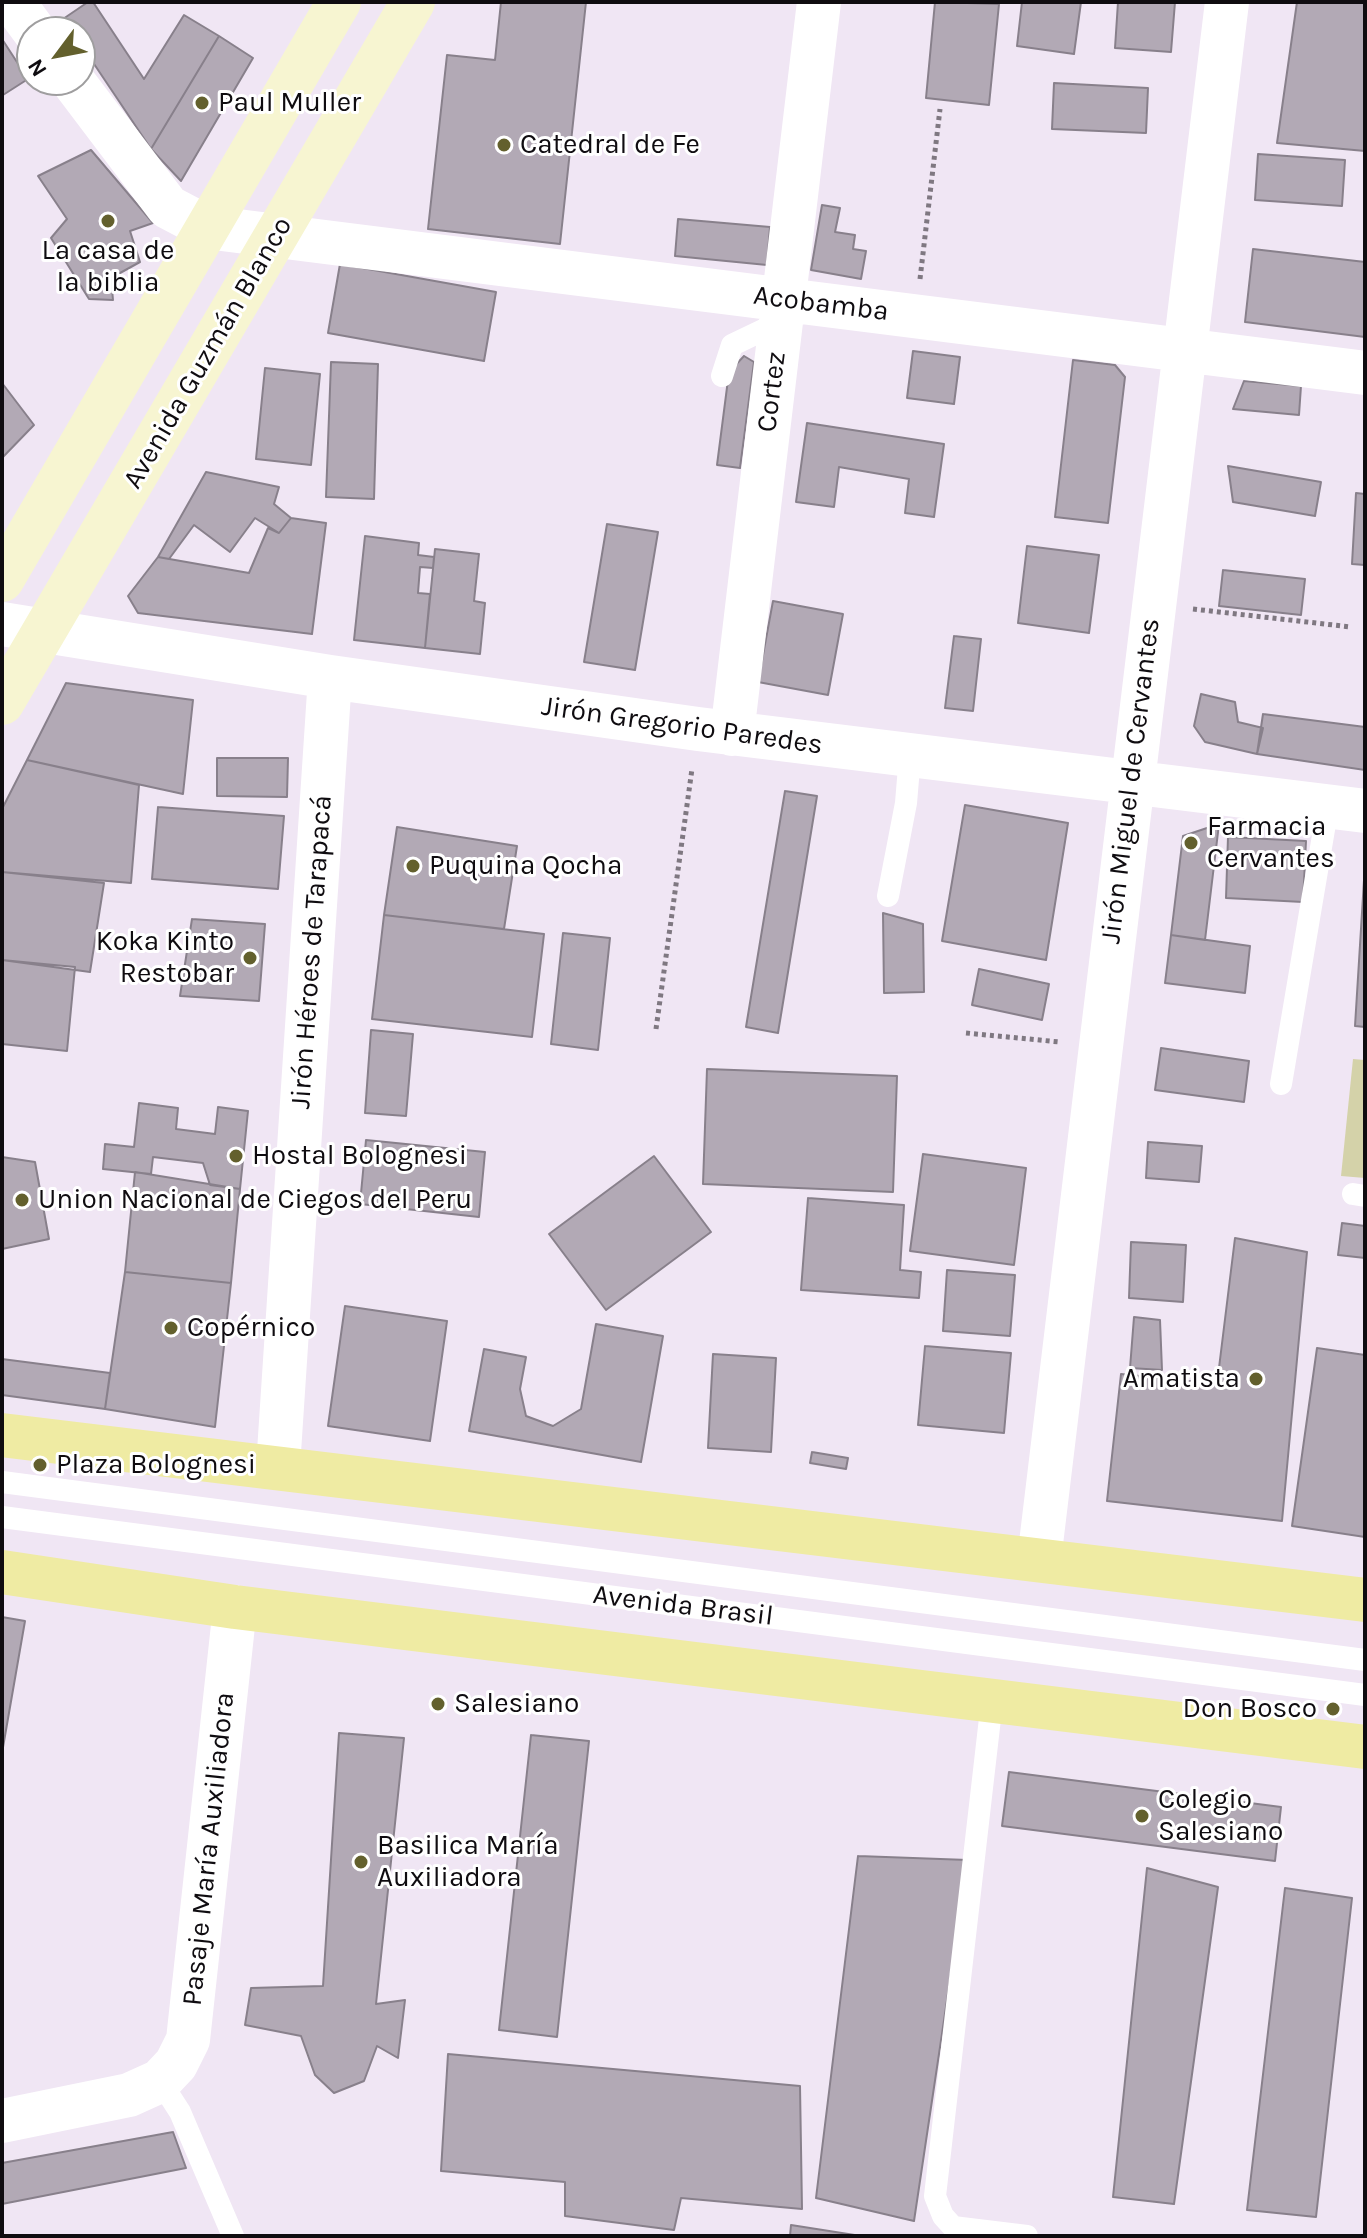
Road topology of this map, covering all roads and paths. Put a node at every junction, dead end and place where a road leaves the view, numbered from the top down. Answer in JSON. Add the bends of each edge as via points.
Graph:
{"nodes":[{"id":1,"x":339,"y":2,"type":"edge"},
{"id":2,"x":413,"y":2,"type":"edge"},
{"id":3,"x":819,"y":2,"type":"edge"},
{"id":4,"x":1227,"y":2,"type":"edge"},
{"id":5,"x":84,"y":96,"type":"edge"},
{"id":6,"x":940,"y":109,"type":"dead end"},
{"id":7,"x":206,"y":227,"type":"junction"},
{"id":8,"x":276,"y":236,"type":"junction"},
{"id":9,"x":782,"y":311,"type":"junction"},
{"id":10,"x":916,"y":316,"type":"junction"},
{"id":11,"x":1184,"y":350,"type":"junction"},
{"id":12,"x":1365,"y":373,"type":"edge"},
{"id":13,"x":722,"y":376,"type":"dead end"},
{"id":14,"x":2,"y":580,"type":"edge"},
{"id":15,"x":1152,"y":604,"type":"junction"},
{"id":16,"x":1351,"y":627,"type":"dead end"},
{"id":17,"x":23,"y":629,"type":"edge"},
{"id":18,"x":330,"y":677,"type":"junction"},
{"id":19,"x":2,"y":703,"type":"edge"},
{"id":20,"x":715,"y":731,"type":"junction"},
{"id":21,"x":910,"y":755,"type":"junction"},
{"id":22,"x":1130,"y":782,"type":"junction"},
{"id":23,"x":1346,"y":808,"type":"edge"},
{"id":24,"x":888,"y":896,"type":"dead end"},
{"id":25,"x":656,"y":1029,"type":"dead end"},
{"id":26,"x":966,"y":1033,"type":"dead end"},
{"id":27,"x":1099,"y":1045,"type":"junction"},
{"id":28,"x":1281,"y":1084,"type":"dead end"},
{"id":29,"x":2,"y":1435,"type":"edge"},
{"id":30,"x":278,"y":1467,"type":"junction"},
{"id":31,"x":2,"y":1482,"type":"edge"},
{"id":32,"x":2,"y":1517,"type":"edge"},
{"id":33,"x":1039,"y":1560,"type":"junction"},
{"id":34,"x":2,"y":1572,"type":"edge"},
{"id":35,"x":1365,"y":1600,"type":"edge"},
{"id":36,"x":235,"y":1607,"type":"junction"},
{"id":37,"x":1365,"y":1660,"type":"edge"},
{"id":38,"x":1365,"y":1695,"type":"edge"},
{"id":39,"x":992,"y":1701,"type":"junction"},
{"id":40,"x":1365,"y":1747,"type":"edge"},
{"id":41,"x":160,"y":2081,"type":"junction"},
{"id":42,"x":2,"y":2121,"type":"edge"},
{"id":43,"x":942,"y":2226,"type":"edge"},
{"id":44,"x":233,"y":2236,"type":"edge"},
{"id":45,"x":1027,"y":2236,"type":"edge"}],
"edges":[{"from":1,"to":7,"type":"main road"},
{"from":2,"to":8,"type":"main road","name":"Avenida Guzmán Blanco"},
{"from":3,"to":9,"type":"street","name":"Cortez"},
{"from":4,"to":11,"type":"street","name":"Jirón Miguel de Cervantes"},
{"from":5,"to":7,"type":"street","via":[[168,207]]},
{"from":6,"to":10,"type":"path"},
{"from":7,"to":8,"type":"street","name":"Acobamba"},
{"from":7,"to":14,"type":"main road"},
{"from":8,"to":9,"type":"street","name":"Acobamba"},
{"from":8,"to":17,"type":"main road","name":"Avenida Guzmán Blanco"},
{"from":9,"to":10,"type":"street","name":"Acobamba"},
{"from":9,"to":13,"type":"lane","via":[[732,345]]},
{"from":9,"to":20,"type":"street","name":"Cortez"},
{"from":10,"to":11,"type":"street","name":"Acobamba"},
{"from":11,"to":12,"type":"street","name":"Acobamba"},
{"from":11,"to":15,"type":"street","name":"Jirón Miguel de Cervantes"},
{"from":15,"to":16,"type":"path"},
{"from":15,"to":22,"type":"street","name":"Jirón Miguel de Cervantes"},
{"from":17,"to":18,"type":"street","name":"Jirón Gregorio Paredes"},
{"from":17,"to":19,"type":"main road","name":"Avenida Guzmán Blanco"},
{"from":18,"to":20,"type":"street","name":"Jirón Gregorio Paredes"},
{"from":18,"to":30,"type":"street","name":"Jirón Héroes de Tarapacá"},
{"from":20,"to":21,"type":"street","name":"Jirón Gregorio Paredes"},
{"from":20,"to":25,"type":"path"},
{"from":21,"to":22,"type":"street","name":"Jirón Gregorio Paredes"},
{"from":21,"to":24,"type":"lane"},
{"from":22,"to":23,"type":"street","name":"Jirón Gregorio Paredes"},
{"from":22,"to":27,"type":"street","name":"Jirón Miguel de Cervantes"},
{"from":23,"to":28,"type":"lane"},
{"from":26,"to":27,"type":"path"},
{"from":27,"to":33,"type":"street","name":"Jirón Miguel de Cervantes"},
{"from":29,"to":30,"type":"main road"},
{"from":30,"to":33,"type":"main road"},
{"from":31,"to":37,"type":"lane","name":"Avenida Brasil"},
{"from":32,"to":38,"type":"lane","name":"Avenida Brasil"},
{"from":33,"to":35,"type":"main road"},
{"from":34,"to":36,"type":"main road","name":"Avenida Brasil"},
{"from":36,"to":39,"type":"main road","name":"Avenida Brasil"},
{"from":36,"to":41,"type":"street","name":"Pasaje María Auxiliadora","via":[[188,2040]]},
{"from":39,"to":40,"type":"main road","name":"Avenida Brasil"},
{"from":39,"to":43,"type":"lane","via":[[935,2196]]},
{"from":41,"to":42,"type":"street","via":[[129,2095]]},
{"from":41,"to":44,"type":"lane","via":[[180,2112]]},
{"from":43,"to":45,"type":"lane"}]}
